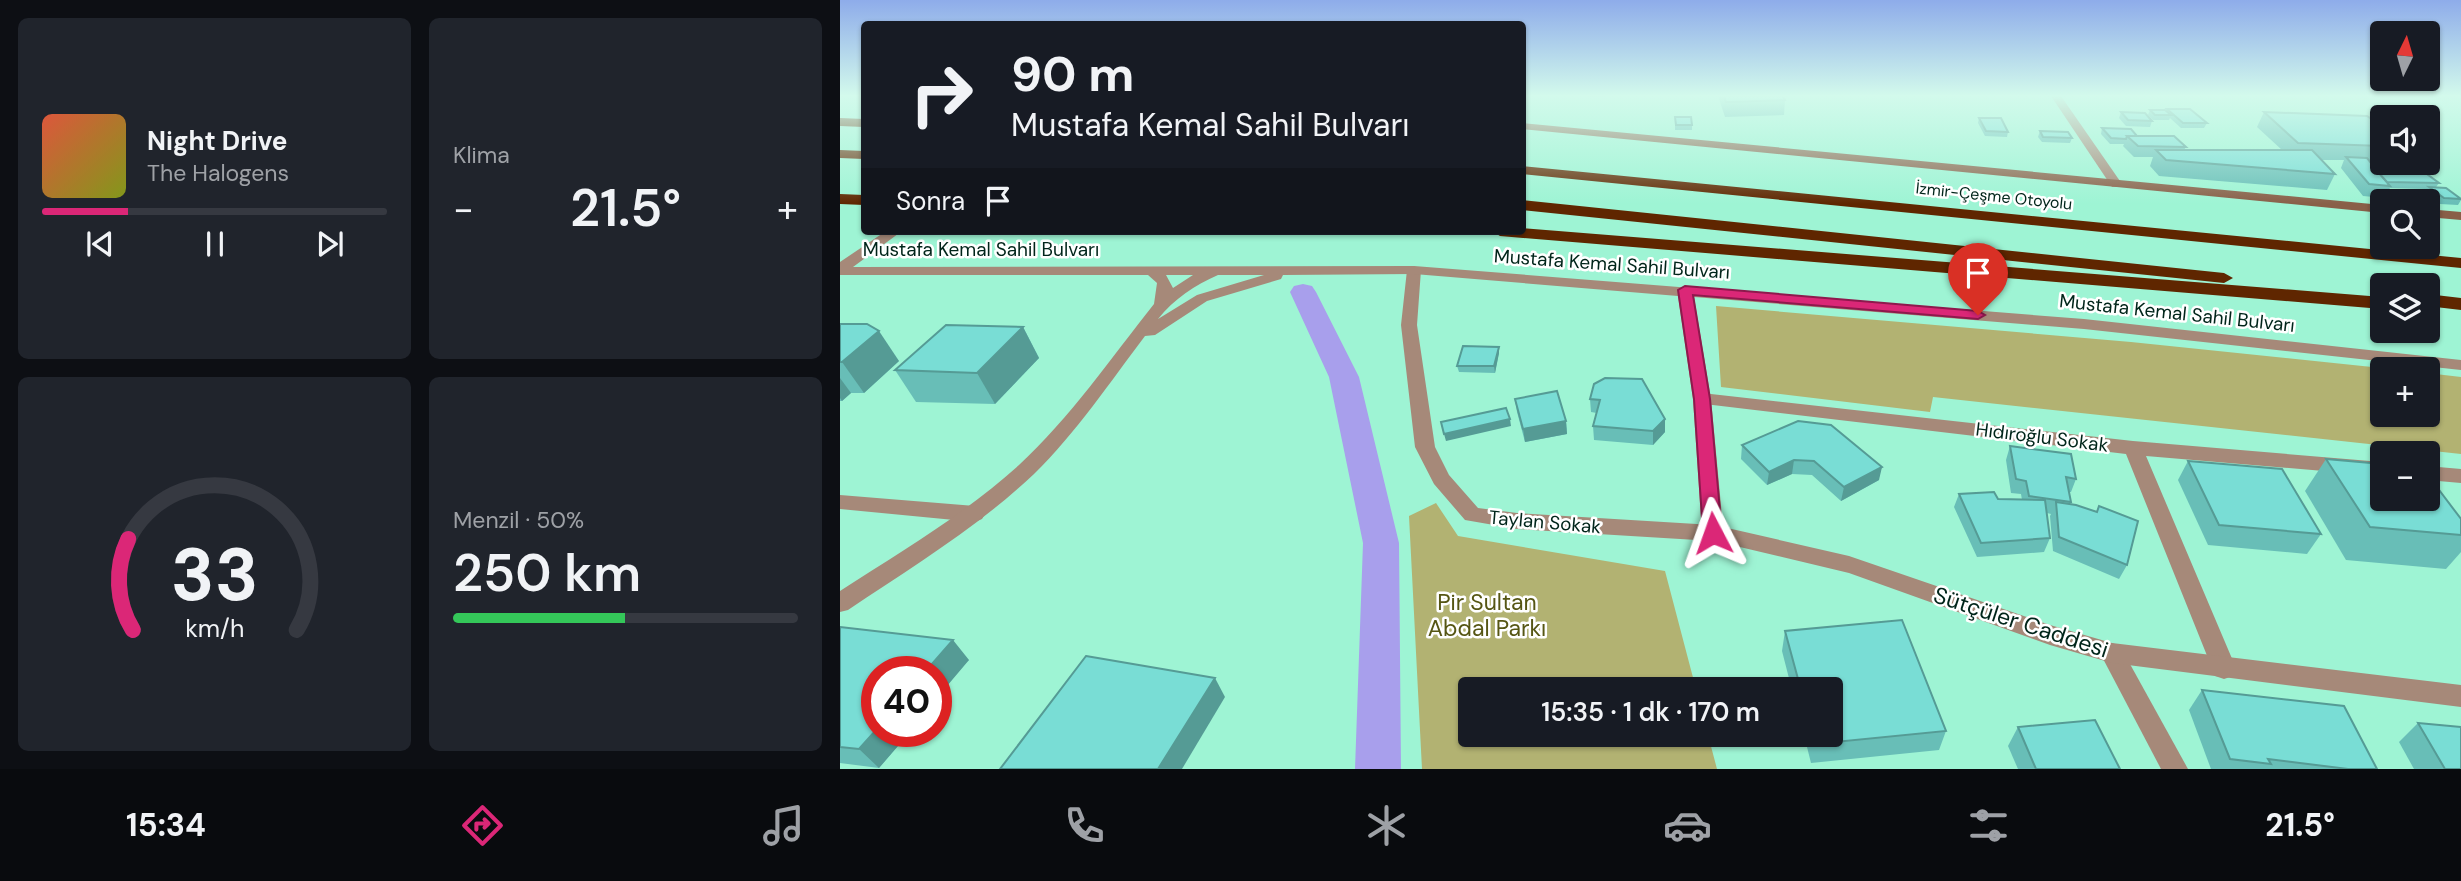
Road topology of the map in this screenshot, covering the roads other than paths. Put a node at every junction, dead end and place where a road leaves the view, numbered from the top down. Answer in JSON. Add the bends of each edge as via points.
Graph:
{"nodes":[{"id":1,"x":1582,"y":132,"type":"edge"},
{"id":2,"x":2080,"y":132,"type":"edge"},
{"id":3,"x":840,"y":154,"type":"edge"},
{"id":4,"x":861,"y":155,"type":"edge"},
{"id":5,"x":1526,"y":170,"type":"edge"},
{"id":6,"x":2116,"y":184,"type":"junction"},
{"id":7,"x":840,"y":199,"type":"edge"},
{"id":8,"x":861,"y":200,"type":"edge"},
{"id":9,"x":1526,"y":205,"type":"edge"},
{"id":10,"x":2370,"y":208,"type":"edge"},
{"id":11,"x":2440,"y":214,"type":"edge"},
{"id":12,"x":2461,"y":216,"type":"edge"},
{"id":13,"x":1526,"y":233,"type":"edge"},
{"id":14,"x":889,"y":235,"type":"edge"},
{"id":15,"x":2461,"y":263,"type":"edge"},
{"id":16,"x":1149,"y":269,"type":"junction"},
{"id":17,"x":1222,"y":269,"type":"junction"},
{"id":18,"x":840,"y":270,"type":"edge"},
{"id":19,"x":1307,"y":270,"type":"junction"},
{"id":20,"x":1415,"y":270,"type":"junction"},
{"id":21,"x":1685,"y":290,"type":"junction"},
{"id":22,"x":2370,"y":294,"type":"edge"},
{"id":23,"x":1202,"y":298,"type":"junction"},
{"id":24,"x":2370,"y":302,"type":"edge"},
{"id":25,"x":2440,"y":302,"type":"edge"},
{"id":26,"x":1161,"y":305,"type":"junction"},
{"id":27,"x":2440,"y":306,"type":"edge"},
{"id":28,"x":2461,"y":306,"type":"edge"},
{"id":29,"x":1130,"y":347,"type":"junction"},
{"id":30,"x":2461,"y":365,"type":"edge"},
{"id":31,"x":1702,"y":399,"type":"junction"},
{"id":32,"x":2133,"y":448,"type":"junction"},
{"id":33,"x":2370,"y":468,"type":"edge"},
{"id":34,"x":2440,"y":474,"type":"edge"},
{"id":35,"x":2461,"y":476,"type":"edge"},
{"id":36,"x":840,"y":502,"type":"edge"},
{"id":37,"x":975,"y":513,"type":"junction"},
{"id":38,"x":1713,"y":533,"type":"junction"},
{"id":39,"x":840,"y":603,"type":"edge"},
{"id":40,"x":2112,"y":653,"type":"junction"},
{"id":41,"x":2224,"y":668,"type":"junction"},
{"id":42,"x":2461,"y":696,"type":"edge"},
{"id":43,"x":2175,"y":769,"type":"edge"}],
"edges":[{"from":1,"to":6,"type":"main road"},
{"from":2,"to":6,"type":"street"},
{"from":3,"to":4,"type":"highway"},
{"from":5,"to":15,"type":"highway","name":"İzmir-Çeşme Otoyolu"},
{"from":6,"to":10,"type":"main road"},
{"from":7,"to":8,"type":"highway"},
{"from":9,"to":22,"type":"highway"},
{"from":11,"to":12,"type":"main road"},
{"from":13,"to":24,"type":"highway"},
{"from":14,"to":18,"type":"street","name":"Mustafa Kemal Sahil Bulvarı"},
{"from":16,"to":17,"type":"street","name":"Mustafa Kemal Sahil Bulvarı"},
{"from":16,"to":18,"type":"street","name":"Mustafa Kemal Sahil Bulvarı"},
{"from":16,"to":26,"type":"street","via":[[1164,281],[1167,290]]},
{"from":17,"to":19,"type":"street","name":"Mustafa Kemal Sahil Bulvarı"},
{"from":17,"to":23,"type":"street","via":[[1222,280]]},
{"from":17,"to":26,"type":"street","via":[[1193,280]]},
{"from":19,"to":20,"type":"street","name":"Mustafa Kemal Sahil Bulvarı"},
{"from":19,"to":23,"type":"street"},
{"from":20,"to":21,"type":"street","name":"Mustafa Kemal Sahil Bulvarı"},
{"from":20,"to":38,"type":"street","name":"Taylan Sokak","via":[[1409,325],[1424,447],[1441,479],[1472,515]]},
{"from":21,"to":30,"type":"street","name":"Mustafa Kemal Sahil Bulvarı","via":[[2230,338]]},
{"from":21,"to":31,"type":"street"},
{"from":23,"to":29,"type":"street"},
{"from":25,"to":28,"type":"highway"},
{"from":26,"to":29,"type":"street"},
{"from":27,"to":28,"type":"highway"},
{"from":29,"to":37,"type":"street","via":[[1044,452]]},
{"from":31,"to":32,"type":"street","name":"Hıdıroğlu Sokak"},
{"from":31,"to":38,"type":"street"},
{"from":32,"to":33,"type":"street","name":"Hıdıroğlu Sokak"},
{"from":32,"to":41,"type":"street"},
{"from":34,"to":35,"type":"street"},
{"from":36,"to":37,"type":"street"},
{"from":37,"to":39,"type":"street"},
{"from":38,"to":40,"type":"street","name":"Sütçüler Caddesi","via":[[1869,571],[2073,644]]},
{"from":40,"to":41,"type":"street","name":"Sütçüler Caddesi"},
{"from":40,"to":43,"type":"street"},
{"from":41,"to":42,"type":"street","name":"Sütçüler Caddesi"}]}
